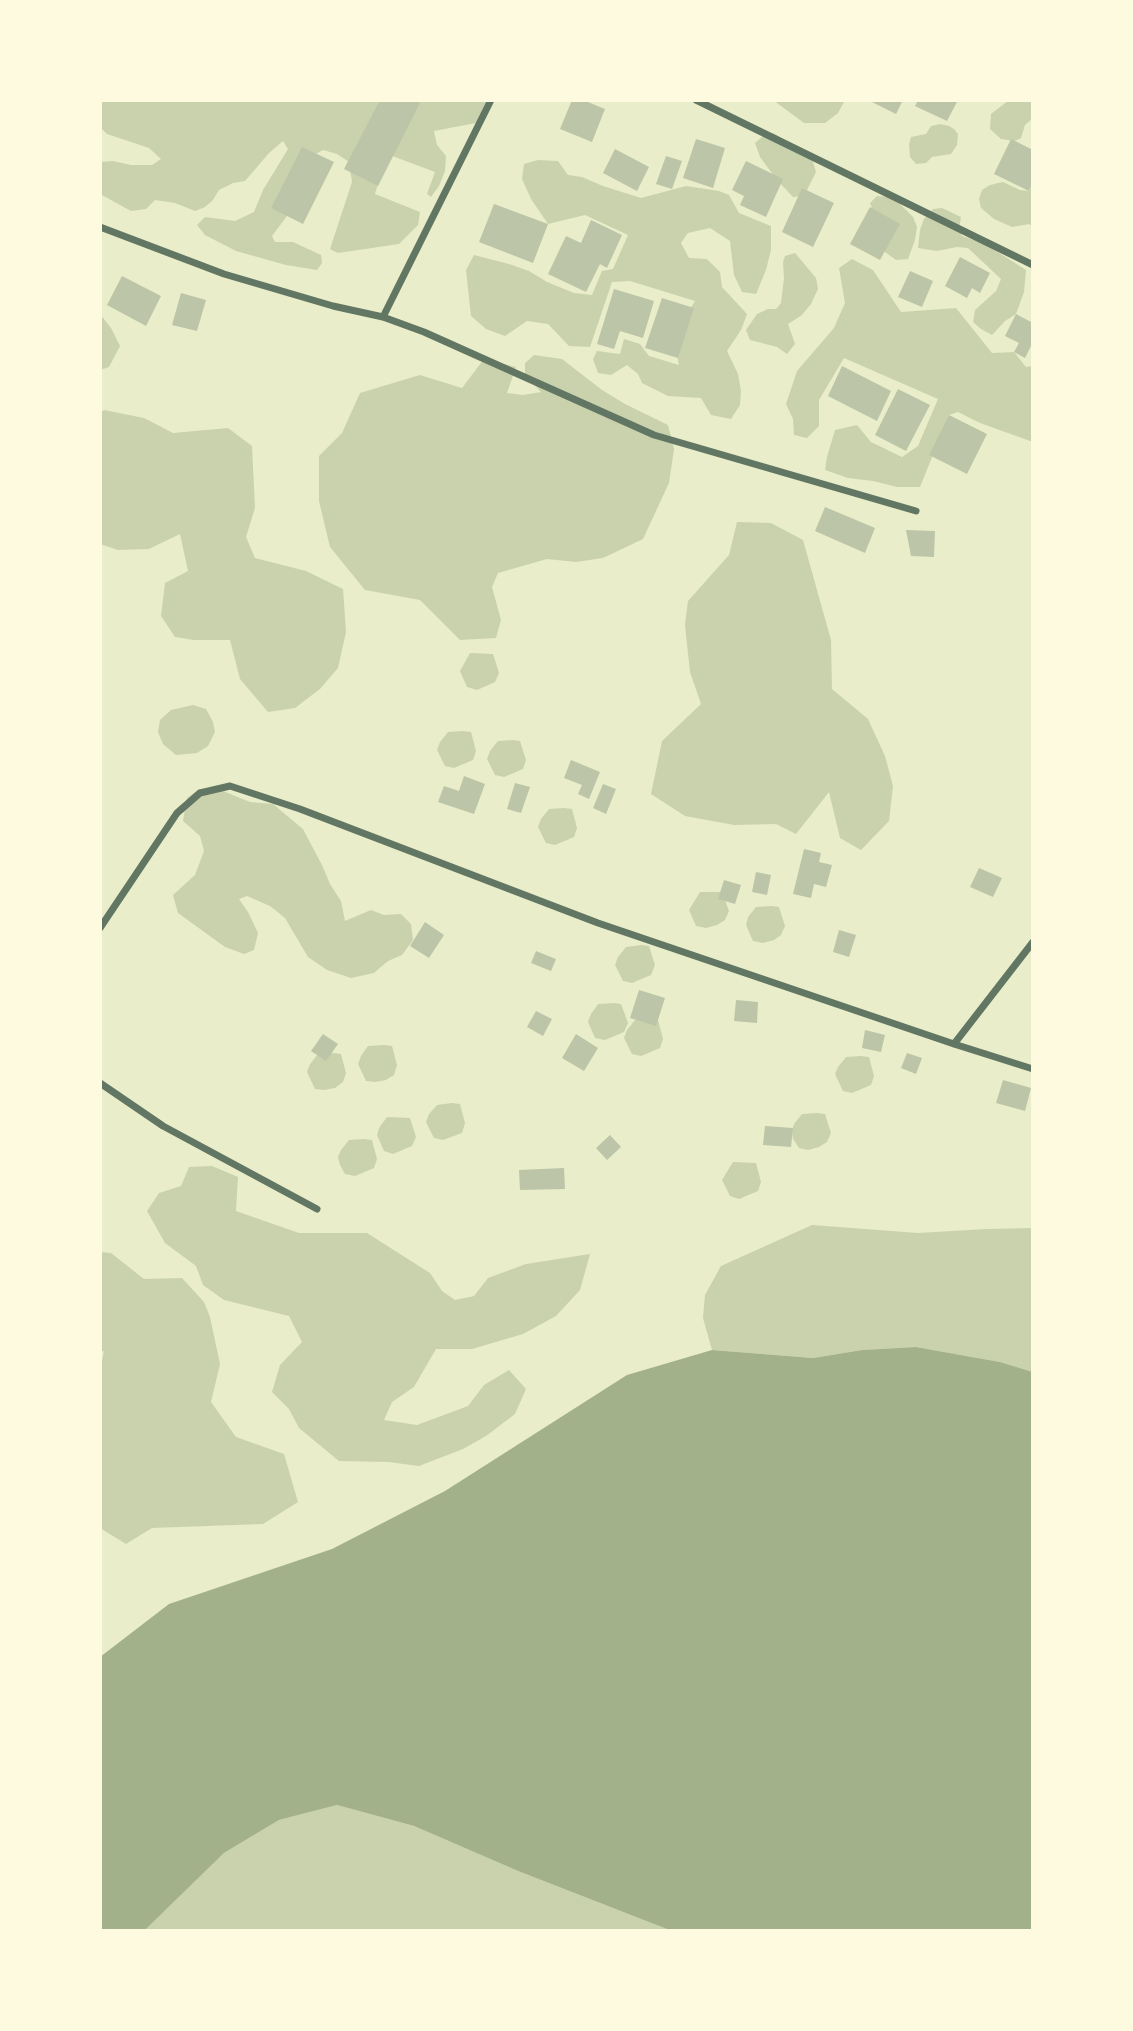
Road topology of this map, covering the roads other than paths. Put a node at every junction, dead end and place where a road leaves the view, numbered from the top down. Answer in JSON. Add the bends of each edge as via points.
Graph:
{"nodes":[{"id":1,"x":491,"y":100,"type":"edge"},
{"id":2,"x":696,"y":100,"type":"edge"},
{"id":3,"x":100,"y":227,"type":"edge"},
{"id":4,"x":1033,"y":265,"type":"edge"},
{"id":5,"x":383,"y":317,"type":"junction"},
{"id":6,"x":916,"y":511,"type":"dead end"},
{"id":7,"x":100,"y":928,"type":"edge"},
{"id":8,"x":1033,"y":942,"type":"edge"},
{"id":9,"x":954,"y":1044,"type":"junction"},
{"id":10,"x":1033,"y":1069,"type":"edge"},
{"id":11,"x":100,"y":1083,"type":"edge"},
{"id":12,"x":317,"y":1209,"type":"dead end"}],
"edges":[{"from":1,"to":5,"type":"street"},
{"from":2,"to":4,"type":"street"},
{"from":3,"to":5,"type":"street","via":[[224,274]]},
{"from":5,"to":6,"type":"street","via":[[654,435]]},
{"from":7,"to":9,"type":"street","via":[[177,813],[200,793],[230,786],[598,923]]},
{"from":8,"to":9,"type":"street"},
{"from":9,"to":10,"type":"street"},
{"from":11,"to":12,"type":"street","via":[[163,1126]]}]}
